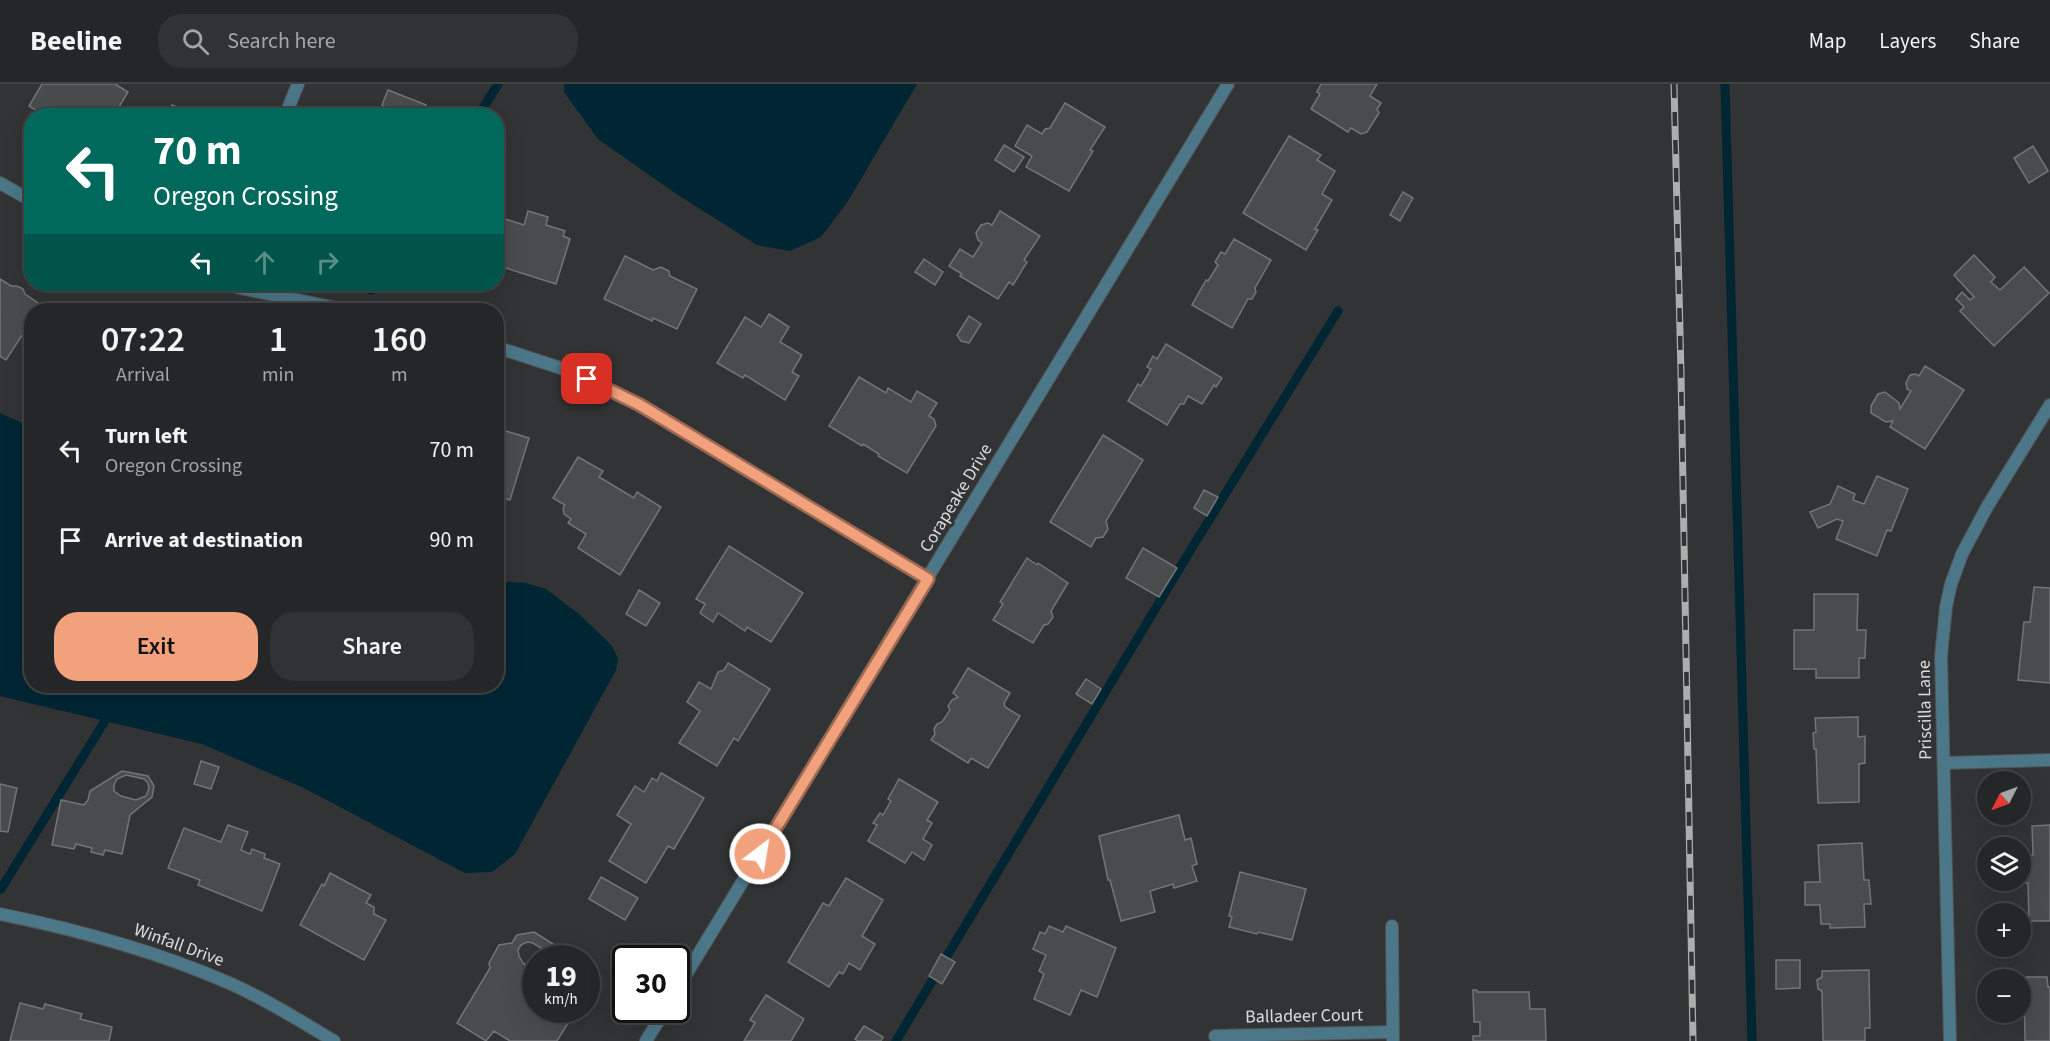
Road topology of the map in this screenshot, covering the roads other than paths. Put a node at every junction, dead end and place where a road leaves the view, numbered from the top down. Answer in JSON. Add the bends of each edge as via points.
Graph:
{"nodes":[{"id":1,"x":298,"y":84,"type":"edge"},
{"id":2,"x":1228,"y":84,"type":"edge"},
{"id":3,"x":288,"y":108,"type":"edge"},
{"id":4,"x":0,"y":183,"type":"edge"},
{"id":5,"x":24,"y":196,"type":"edge"},
{"id":6,"x":263,"y":291,"type":"edge"},
{"id":7,"x":315,"y":303,"type":"edge"},
{"id":8,"x":504,"y":349,"type":"edge"},
{"id":9,"x":2050,"y":405,"type":"edge"},
{"id":10,"x":928,"y":579,"type":"junction"},
{"id":11,"x":2050,"y":760,"type":"edge"},
{"id":12,"x":1944,"y":763,"type":"junction"},
{"id":13,"x":0,"y":914,"type":"edge"},
{"id":14,"x":1392,"y":926,"type":"dead end"},
{"id":15,"x":690,"y":969,"type":"edge"},
{"id":16,"x":658,"y":1023,"type":"edge"},
{"id":17,"x":1215,"y":1036,"type":"dead end"},
{"id":18,"x":1393,"y":1037,"type":"edge"},
{"id":19,"x":334,"y":1041,"type":"edge"},
{"id":20,"x":646,"y":1041,"type":"edge"},
{"id":21,"x":1950,"y":1041,"type":"edge"}],
"edges":[{"from":1,"to":3,"type":"street"},
{"from":2,"to":10,"type":"street","name":"Corapeake Drive"},
{"from":4,"to":5,"type":"street"},
{"from":6,"to":7,"type":"street"},
{"from":8,"to":10,"type":"street","via":[[570,371],[640,405]]},
{"from":9,"to":12,"type":"street","name":"Priscilla Lane","via":[[1987,507],[1951,584],[1941,656]]},
{"from":10,"to":15,"type":"street","name":"Corapeake Drive"},
{"from":11,"to":12,"type":"street"},
{"from":12,"to":21,"type":"street","name":"Priscilla Lane"},
{"from":13,"to":19,"type":"street","name":"Winfall Drive","via":[[110,939],[152,953],[230,983]]},
{"from":14,"to":18,"type":"street"},
{"from":16,"to":20,"type":"street"},
{"from":17,"to":18,"type":"street","name":"Balladeer Court"}]}
